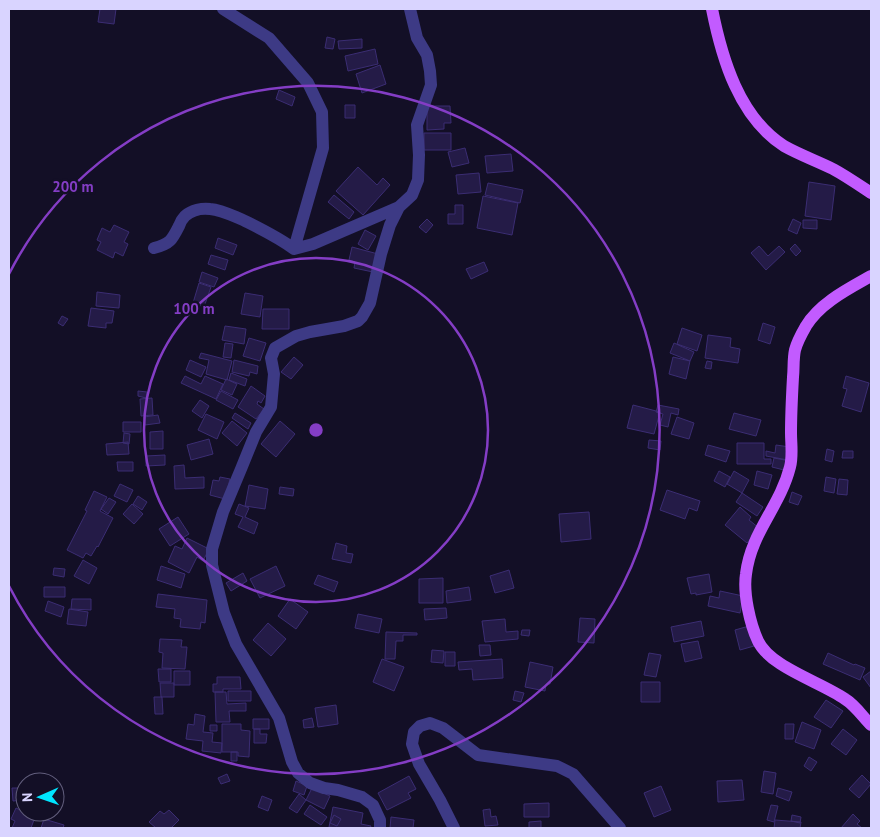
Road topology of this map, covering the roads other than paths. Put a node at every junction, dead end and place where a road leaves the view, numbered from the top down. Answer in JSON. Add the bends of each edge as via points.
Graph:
{"nodes":[{"id":1,"x":223,"y":9,"type":"edge"},
{"id":2,"x":410,"y":9,"type":"edge"},
{"id":3,"x":712,"y":9,"type":"edge"},
{"id":4,"x":871,"y":193,"type":"edge"},
{"id":5,"x":399,"y":207,"type":"junction"},
{"id":6,"x":154,"y":248,"type":"dead end"},
{"id":7,"x":294,"y":248,"type":"junction"},
{"id":8,"x":871,"y":276,"type":"edge"},
{"id":9,"x":871,"y":726,"type":"edge"},
{"id":10,"x":380,"y":828,"type":"edge"},
{"id":11,"x":454,"y":828,"type":"edge"},
{"id":12,"x":620,"y":828,"type":"edge"}],
"edges":[{"from":1,"to":7,"type":"street","via":[[269,38],[308,82],[322,112],[323,148]]},
{"from":2,"to":5,"type":"street","via":[[417,38],[427,55],[431,85],[417,125],[418,180],[412,195]]},
{"from":3,"to":4,"type":"main road","via":[[721,52],[732,82],[764,130],[784,146],[833,169]]},
{"from":5,"to":7,"type":"street","via":[[313,244]]},
{"from":5,"to":10,"type":"street","via":[[381,254],[370,303],[358,322],[296,336],[275,348],[271,358],[274,374],[271,407],[256,432],[223,512],[212,549],[212,565],[224,613],[236,644],[279,718],[298,773],[310,783],[362,797],[373,805]]},
{"from":6,"to":7,"type":"street","via":[[173,239],[184,217],[194,211],[213,209],[265,230]]},
{"from":8,"to":9,"type":"main road","via":[[824,305],[806,326],[796,349],[791,465],[779,497],[752,546],[745,577],[752,620],[764,650],[781,664],[846,699]]},
{"from":11,"to":12,"type":"street","via":[[419,764],[412,744],[414,732],[430,723],[443,728],[478,755],[557,766],[573,774]]}]}
